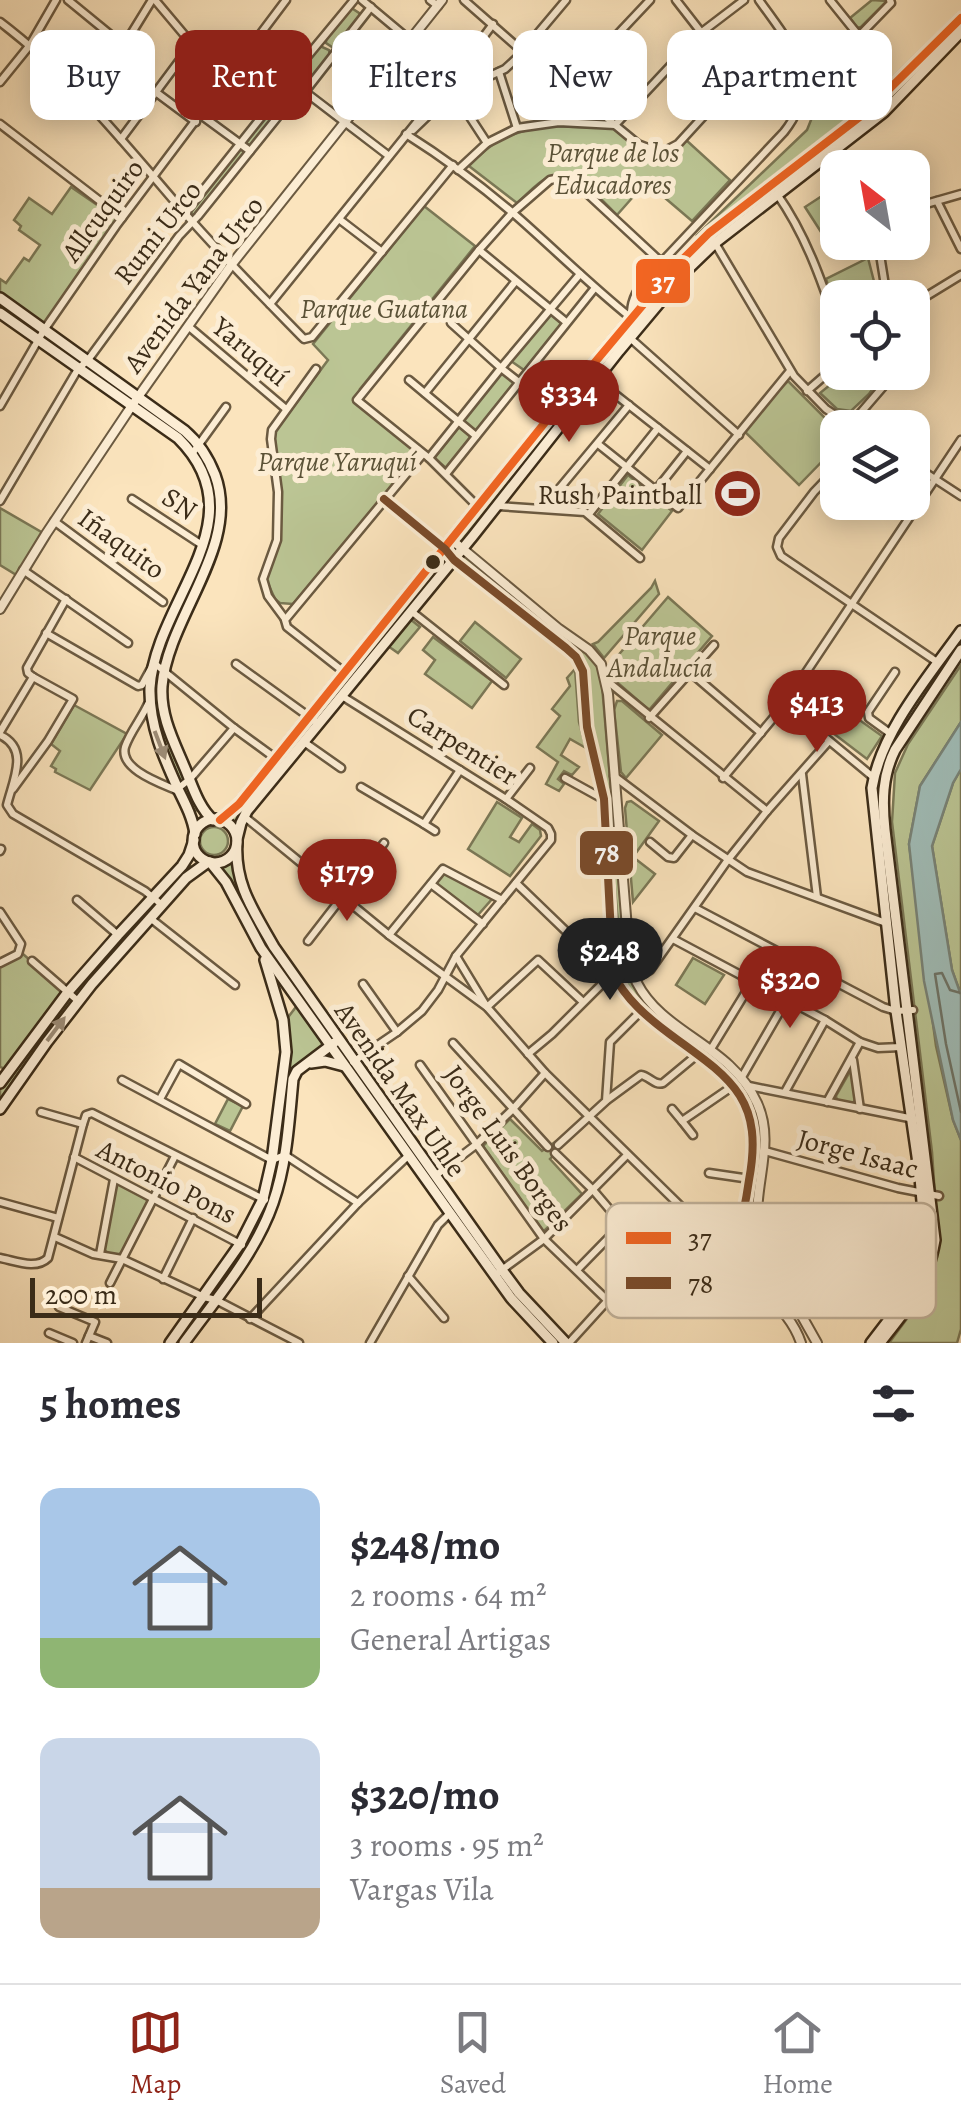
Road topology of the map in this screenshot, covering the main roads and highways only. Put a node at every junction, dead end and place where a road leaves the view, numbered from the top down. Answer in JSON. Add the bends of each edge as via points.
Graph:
{"nodes":[{"id":1,"x":961,"y":18,"type":"edge"},
{"id":2,"x":961,"y":32,"type":"edge"},
{"id":3,"x":774,"y":190,"type":"junction"},
{"id":4,"x":712,"y":238,"type":"junction"},
{"id":5,"x":4,"y":301,"type":"edge"},
{"id":6,"x":0,"y":313,"type":"edge"},
{"id":7,"x":961,"y":631,"type":"edge"},
{"id":8,"x":961,"y":650,"type":"edge"},
{"id":9,"x":216,"y":820,"type":"junction"},
{"id":10,"x":194,"y":837,"type":"junction"},
{"id":11,"x":237,"y":840,"type":"junction"},
{"id":12,"x":209,"y":862,"type":"junction"},
{"id":13,"x":157,"y":902,"type":"junction"},
{"id":14,"x":261,"y":948,"type":"junction"},
{"id":15,"x":303,"y":998,"type":"junction"},
{"id":16,"x":906,"y":1010,"type":"junction"},
{"id":17,"x":283,"y":1020,"type":"junction"},
{"id":18,"x":334,"y":1043,"type":"junction"},
{"id":19,"x":350,"y":1064,"type":"junction"},
{"id":20,"x":304,"y":1066,"type":"junction"},
{"id":21,"x":2,"y":1077,"type":"edge"},
{"id":22,"x":0,"y":1109,"type":"edge"},
{"id":23,"x":917,"y":1120,"type":"junction"},
{"id":24,"x":412,"y":1152,"type":"junction"},
{"id":25,"x":268,"y":1201,"type":"junction"},
{"id":26,"x":929,"y":1203,"type":"edge"},
{"id":27,"x":453,"y":1211,"type":"junction"},
{"id":28,"x":245,"y":1246,"type":"junction"},
{"id":29,"x":498,"y":1273,"type":"junction"},
{"id":30,"x":892,"y":1318,"type":"edge"},
{"id":31,"x":899,"y":1318,"type":"edge"},
{"id":32,"x":170,"y":1343,"type":"edge"},
{"id":33,"x":184,"y":1343,"type":"edge"},
{"id":34,"x":553,"y":1343,"type":"edge"},
{"id":35,"x":568,"y":1343,"type":"edge"},
{"id":36,"x":871,"y":1343,"type":"edge"},
{"id":37,"x":880,"y":1343,"type":"edge"}],
"edges":[{"from":1,"to":3,"type":"main road"},
{"from":2,"to":3,"type":"main road","via":[[884,112]]},
{"from":3,"to":4,"type":"main road"},
{"from":4,"to":9,"type":"main road","via":[[673,269],[631,318],[239,804]]},
{"from":4,"to":11,"type":"main road","via":[[244,816]]},
{"from":5,"to":9,"type":"main road","via":[[185,431],[217,482],[219,524],[162,691],[166,724],[204,811]]},
{"from":6,"to":10,"type":"main road","one_way":true,"via":[[178,438],[207,484],[210,525],[154,663],[150,698],[154,728]]},
{"from":7,"to":16,"type":"main road","via":[[891,734],[874,777],[886,923]]},
{"from":8,"to":16,"type":"main road","via":[[895,750],[883,788]]},
{"from":9,"to":10,"type":"main road","via":[[202,824]]},
{"from":9,"to":11,"type":"main road","via":[[230,826]]},
{"from":10,"to":12,"type":"main road","via":[[198,854]]},
{"from":10,"to":13,"type":"main road"},
{"from":11,"to":12,"type":"main road","via":[[228,859]]},
{"from":11,"to":15,"type":"main road","name":"Avenida Max Uhle","via":[[243,892]]},
{"from":12,"to":13,"type":"main road"},
{"from":12,"to":14,"type":"main road","name":"Avenida Max Uhle"},
{"from":13,"to":21,"type":"main road","via":[[118,935]]},
{"from":22,"to":13,"type":"main road","one_way":true},
{"from":14,"to":15,"type":"main road","name":"Avenida Max Uhle"},
{"from":14,"to":17,"type":"main road"},
{"from":15,"to":17,"type":"main road"},
{"from":15,"to":18,"type":"main road","name":"Avenida Max Uhle"},
{"from":16,"to":23,"type":"main road"},
{"from":16,"to":23,"type":"main road","via":[[901,1047]]},
{"from":17,"to":25,"type":"main road","via":[[286,1052]]},
{"from":18,"to":19,"type":"main road","name":"Avenida Max Uhle"},
{"from":18,"to":20,"type":"main road"},
{"from":19,"to":20,"type":"main road"},
{"from":19,"to":24,"type":"main road","name":"Avenida Max Uhle"},
{"from":20,"to":25,"type":"main road","via":[[293,1079],[286,1155]]},
{"from":23,"to":26,"type":"main road"},
{"from":24,"to":27,"type":"main road","name":"Avenida Max Uhle"},
{"from":24,"to":27,"type":"main road","name":"Avenida Max Uhle"},
{"from":25,"to":28,"type":"main road"},
{"from":27,"to":29,"type":"main road","name":"Avenida Max Uhle"},
{"from":28,"to":32,"type":"main road"},
{"from":28,"to":33,"type":"main road"},
{"from":29,"to":34,"type":"main road","name":"Avenida Max Uhle","via":[[511,1298]]},
{"from":29,"to":35,"type":"main road","name":"Avenida Max Uhle"},
{"from":30,"to":36,"type":"main road"},
{"from":31,"to":37,"type":"main road"}]}
